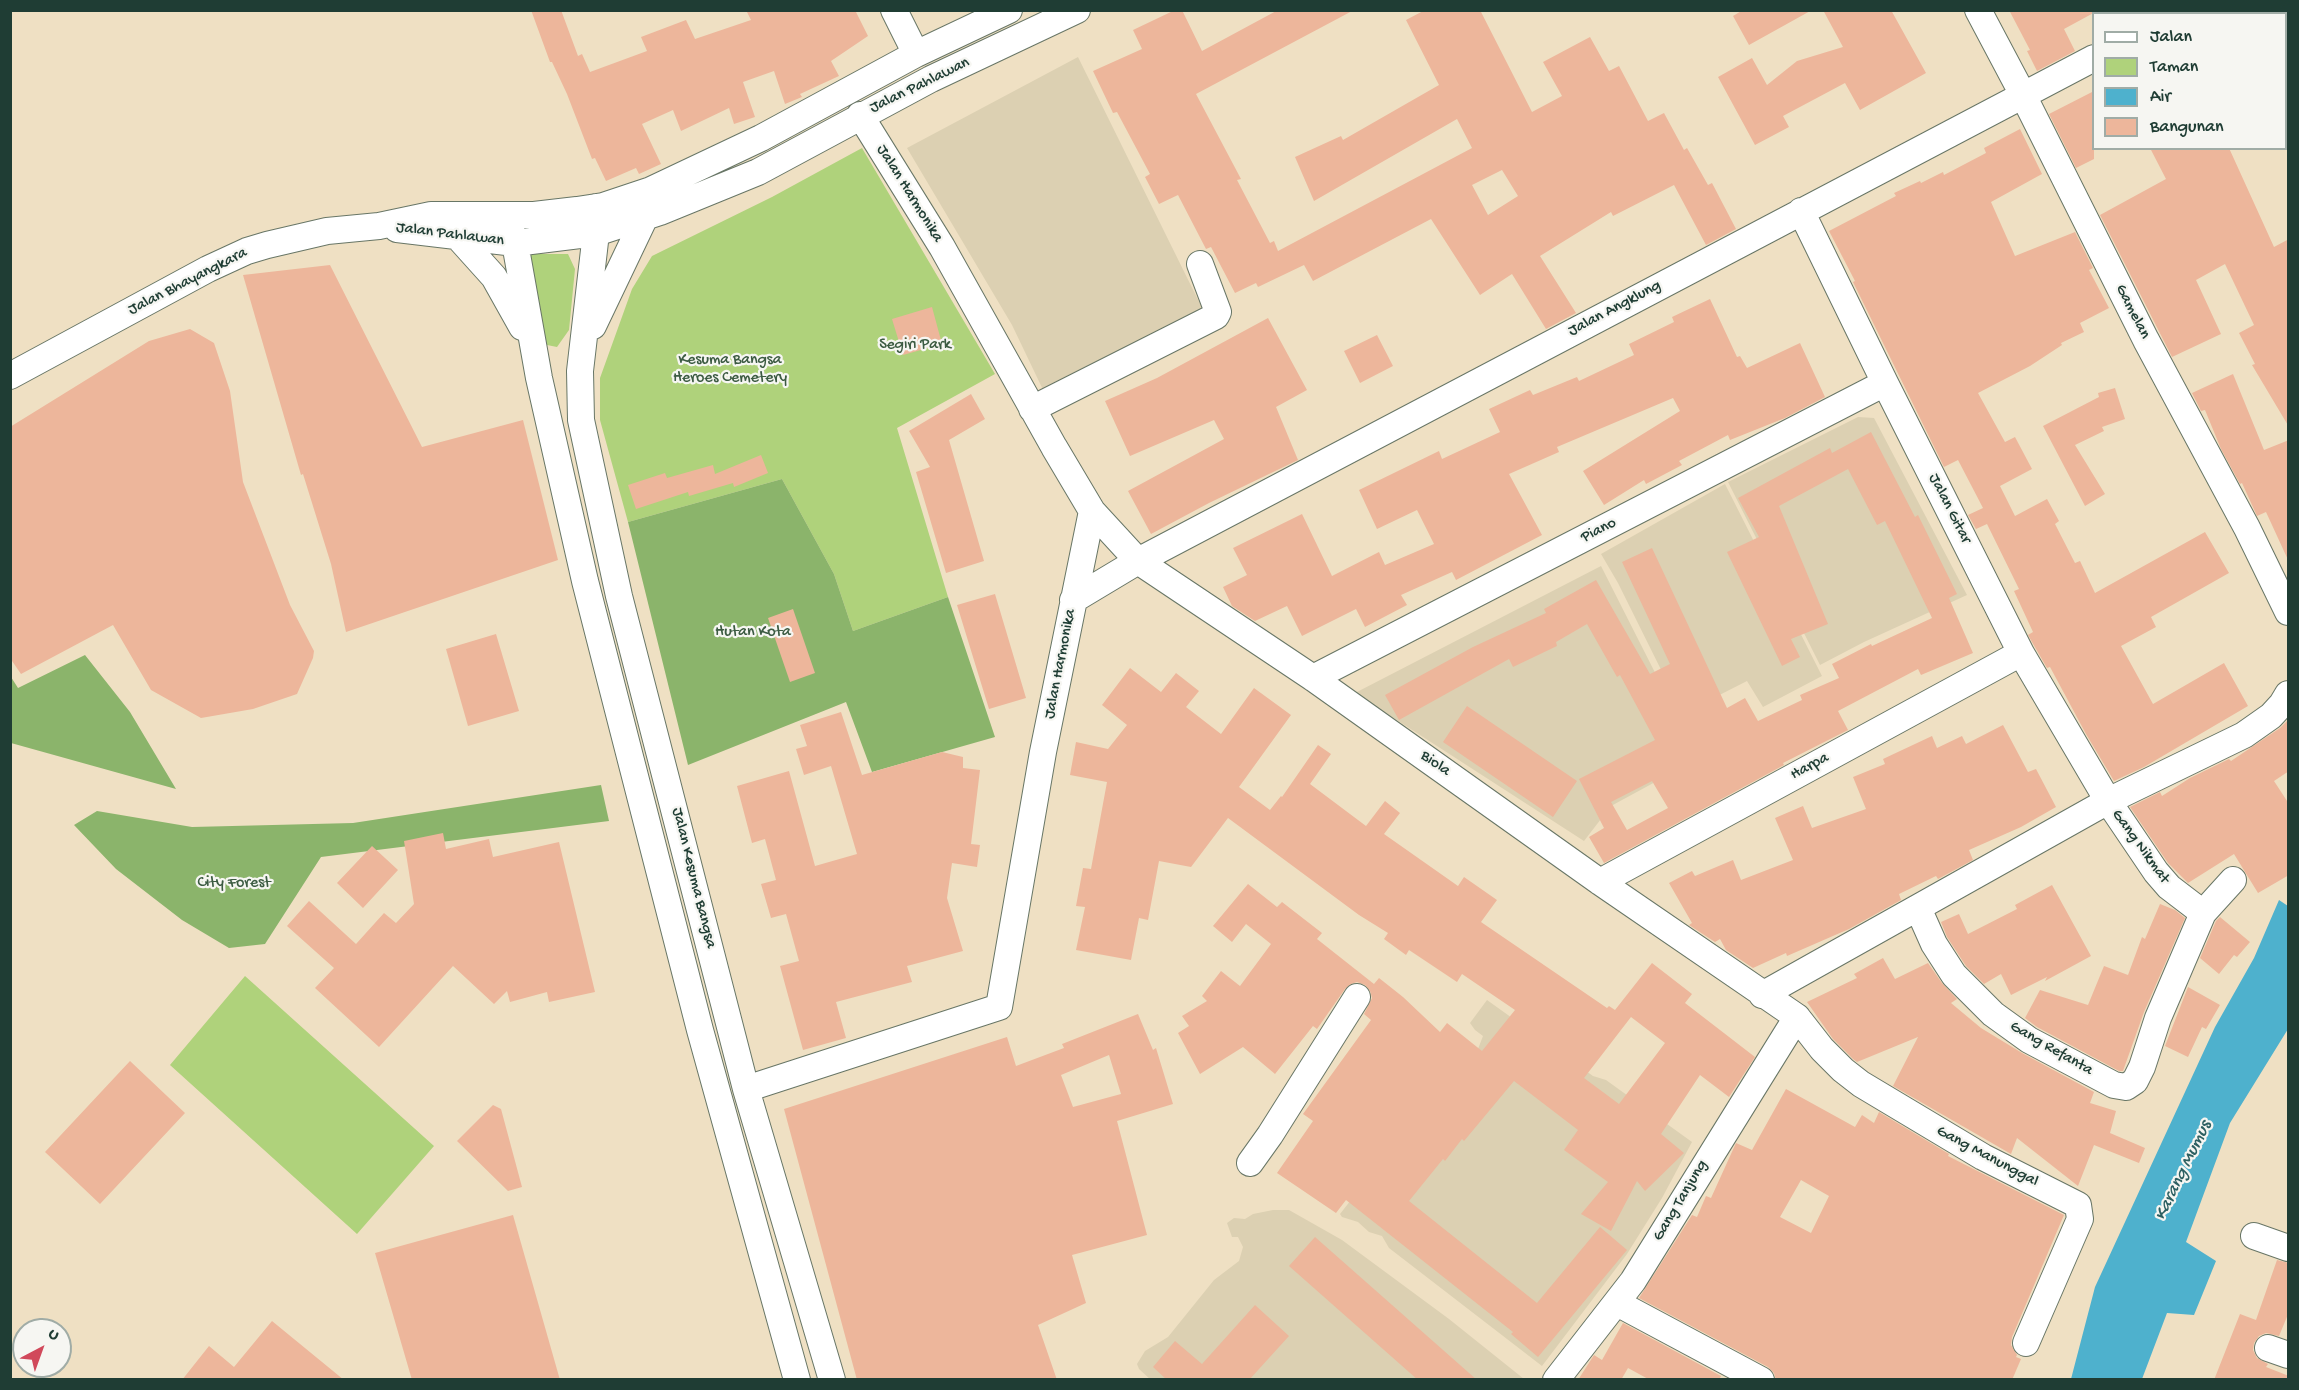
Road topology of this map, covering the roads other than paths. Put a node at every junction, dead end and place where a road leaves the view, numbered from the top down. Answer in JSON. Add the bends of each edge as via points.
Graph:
{"nodes":[{"id":1,"x":894,"y":10,"type":"edge"},
{"id":2,"x":1009,"y":10,"type":"edge"},
{"id":3,"x":1077,"y":10,"type":"edge"},
{"id":4,"x":1978,"y":10,"type":"edge"},
{"id":5,"x":916,"y":54,"type":"junction"},
{"id":6,"x":2092,"y":59,"type":"edge"},
{"id":7,"x":2023,"y":95,"type":"junction"},
{"id":8,"x":861,"y":115,"type":"junction"},
{"id":9,"x":596,"y":207,"type":"junction"},
{"id":10,"x":1801,"y":211,"type":"junction"},
{"id":11,"x":646,"y":215,"type":"junction"},
{"id":12,"x":507,"y":216,"type":"junction"},
{"id":13,"x":379,"y":226,"type":"junction"},
{"id":14,"x":596,"y":233,"type":"junction"},
{"id":15,"x":458,"y":237,"type":"junction"},
{"id":16,"x":515,"y":243,"type":"junction"},
{"id":17,"x":247,"y":251,"type":"junction"},
{"id":18,"x":1200,"y":264,"type":"dead end"},
{"id":19,"x":584,"y":345,"type":"junction"},
{"id":20,"x":534,"y":348,"type":"junction"},
{"id":21,"x":10,"y":357,"type":"edge"},
{"id":22,"x":10,"y":376,"type":"edge"},
{"id":23,"x":1885,"y":383,"type":"junction"},
{"id":24,"x":1032,"y":409,"type":"junction"},
{"id":25,"x":1092,"y":511,"type":"junction"},
{"id":26,"x":1138,"y":561,"type":"junction"},
{"id":27,"x":1073,"y":600,"type":"junction"},
{"id":28,"x":2289,"y":612,"type":"edge"},
{"id":29,"x":2021,"y":653,"type":"junction"},
{"id":30,"x":1313,"y":678,"type":"junction"},
{"id":31,"x":2289,"y":694,"type":"edge"},
{"id":32,"x":656,"y":734,"type":"junction"},
{"id":33,"x":627,"y":742,"type":"junction"},
{"id":34,"x":664,"y":765,"type":"junction"},
{"id":35,"x":633,"y":772,"type":"junction"},
{"id":36,"x":2108,"y":801,"type":"junction"},
{"id":37,"x":2233,"y":880,"type":"dead end"},
{"id":38,"x":1600,"y":882,"type":"junction"},
{"id":39,"x":1918,"y":908,"type":"junction"},
{"id":40,"x":2203,"y":913,"type":"junction"},
{"id":41,"x":1762,"y":995,"type":"junction"},
{"id":42,"x":1357,"y":997,"type":"dead end"},
{"id":43,"x":1791,"y":1013,"type":"junction"},
{"id":44,"x":746,"y":1089,"type":"junction"},
{"id":45,"x":1250,"y":1163,"type":"dead end"},
{"id":46,"x":2254,"y":1236,"type":"dead end"},
{"id":47,"x":2289,"y":1248,"type":"edge"},
{"id":48,"x":1617,"y":1303,"type":"junction"},
{"id":49,"x":2026,"y":1343,"type":"dead end"},
{"id":50,"x":797,"y":1380,"type":"edge"},
{"id":51,"x":832,"y":1380,"type":"edge"},
{"id":52,"x":1556,"y":1380,"type":"edge"},
{"id":53,"x":1761,"y":1380,"type":"edge"}],
"edges":[{"from":1,"to":5,"type":"street"},
{"from":2,"to":5,"type":"street","name":"Jalan Pahlawan"},
{"from":3,"to":8,"type":"street","name":"Jalan Pahlawan"},
{"from":4,"to":7,"type":"street","name":"Gamelan"},
{"from":5,"to":9,"type":"street","name":"Jalan Pahlawan","via":[[702,167],[651,190]]},
{"from":6,"to":7,"type":"street","name":"Jalan Angklung"},
{"from":7,"to":10,"type":"street","name":"Jalan Angklung"},
{"from":7,"to":28,"type":"street","name":"Gamelan"},
{"from":8,"to":11,"type":"street","name":"Jalan Pahlawan","via":[[758,172]]},
{"from":8,"to":24,"type":"street","name":"Jalan Harmonika","via":[[942,247]]},
{"from":9,"to":12,"type":"street","name":"Jalan Pahlawan"},
{"from":9,"to":14,"type":"street"},
{"from":10,"to":23,"type":"street","name":"Jalan Gitar"},
{"from":10,"to":26,"type":"street","name":"Jalan Angklung"},
{"from":11,"to":14,"type":"street","name":"Jalan Pahlawan"},
{"from":11,"to":19,"type":"street"},
{"from":12,"to":13,"type":"street","name":"Jalan Pahlawan","via":[[431,215]]},
{"from":12,"to":16,"type":"street","name":"Jalan Kesuma Bangsa"},
{"from":13,"to":15,"type":"street","name":"Jalan Pahlawan"},
{"from":13,"to":17,"type":"street","name":"Jalan Bhayangkara","via":[[327,231]]},
{"from":14,"to":16,"type":"street","name":"Jalan Pahlawan"},
{"from":14,"to":19,"type":"street"},
{"from":15,"to":16,"type":"street","name":"Jalan Pahlawan"},
{"from":15,"to":20,"type":"street","via":[[494,277]]},
{"from":16,"to":20,"type":"street","name":"Jalan Kesuma Bangsa"},
{"from":17,"to":21,"type":"street","via":[[236,241],[217,249]]},
{"from":17,"to":22,"type":"street","name":"Jalan Bhayangkara"},
{"from":18,"to":24,"type":"street","via":[[1218,312],[1216,316]]},
{"from":19,"to":32,"type":"street","name":"Jalan Kesuma Bangsa","via":[[581,420],[619,596]]},
{"from":20,"to":33,"type":"street","name":"Jalan Kesuma Bangsa","via":[[585,581]]},
{"from":23,"to":29,"type":"street","name":"Jalan Gitar"},
{"from":23,"to":30,"type":"street","name":"Piano"},
{"from":24,"to":25,"type":"street","name":"Jalan Harmonika"},
{"from":25,"to":26,"type":"street","name":"Biola"},
{"from":25,"to":27,"type":"street","name":"Jalan Harmonika"},
{"from":26,"to":27,"type":"street","name":"Jalan Angklung"},
{"from":26,"to":30,"type":"street","name":"Biola"},
{"from":27,"to":44,"type":"street","name":"Jalan Harmonika","via":[[999,1007]]},
{"from":29,"to":36,"type":"street","name":"Jalan Gitar"},
{"from":29,"to":38,"type":"street","name":"Harpa"},
{"from":30,"to":38,"type":"street","name":"Biola"},
{"from":31,"to":36,"type":"street","via":[[2271,716],[2244,735]]},
{"from":32,"to":33,"type":"street"},
{"from":32,"to":34,"type":"street","name":"Jalan Kesuma Bangsa"},
{"from":33,"to":35,"type":"street","name":"Jalan Kesuma Bangsa"},
{"from":34,"to":35,"type":"street"},
{"from":34,"to":44,"type":"street","name":"Jalan Kesuma Bangsa"},
{"from":35,"to":50,"type":"street","name":"Jalan Kesuma Bangsa"},
{"from":36,"to":39,"type":"street"},
{"from":36,"to":40,"type":"street","name":"Gang Nikmat","via":[[2162,879]]},
{"from":37,"to":40,"type":"street"},
{"from":38,"to":41,"type":"street","name":"Biola"},
{"from":39,"to":40,"type":"street","name":"Gang Refanta","via":[[1954,975],[1993,1014],[2029,1040],[2114,1085],[2126,1087],[2132,1085],[2142,1067],[2158,1018]]},
{"from":39,"to":41,"type":"street"},
{"from":41,"to":43,"type":"street","name":"Biola"},
{"from":42,"to":45,"type":"street"},
{"from":43,"to":48,"type":"street","name":"Gang Tanjung"},
{"from":43,"to":49,"type":"street","name":"Gang Manunggal","via":[[1822,1049],[1861,1084],[1983,1157],[2080,1207],[2080,1219]]},
{"from":44,"to":51,"type":"street","name":"Jalan Kesuma Bangsa"},
{"from":46,"to":47,"type":"street"},
{"from":48,"to":52,"type":"street","name":"Gang Tanjung"},
{"from":48,"to":53,"type":"street"}]}
